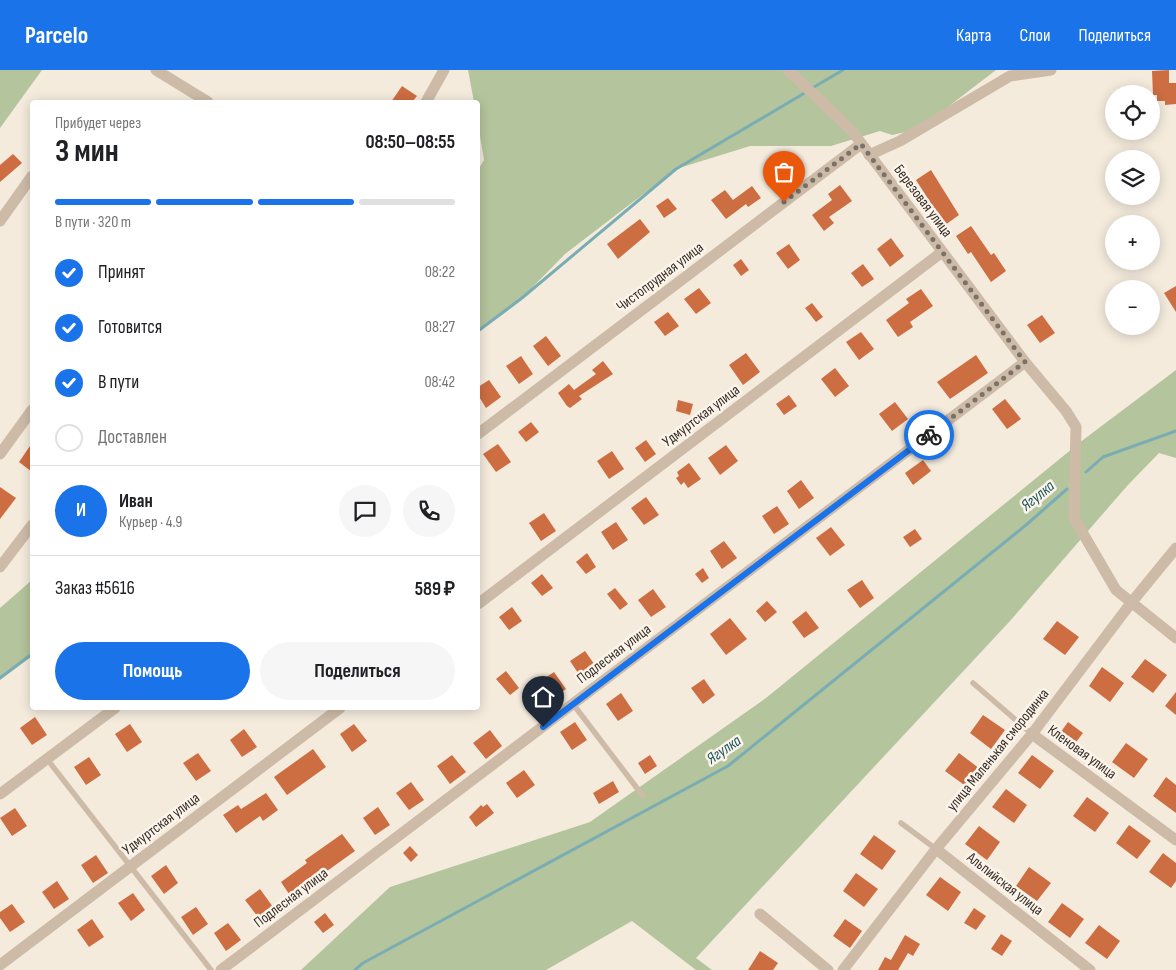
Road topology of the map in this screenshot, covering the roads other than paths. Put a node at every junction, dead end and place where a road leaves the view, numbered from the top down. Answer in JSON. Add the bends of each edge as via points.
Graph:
{"nodes":[{"id":1,"x":156,"y":70,"type":"edge"},
{"id":2,"x":444,"y":70,"type":"edge"},
{"id":3,"x":788,"y":70,"type":"edge"},
{"id":4,"x":1052,"y":70,"type":"edge"},
{"id":5,"x":205,"y":100,"type":"edge"},
{"id":6,"x":427,"y":100,"type":"edge"},
{"id":7,"x":861,"y":144,"type":"junction"},
{"id":8,"x":870,"y":155,"type":"junction"},
{"id":9,"x":30,"y":179,"type":"edge"},
{"id":10,"x":0,"y":221,"type":"edge"},
{"id":11,"x":942,"y":252,"type":"junction"},
{"id":12,"x":1025,"y":362,"type":"junction"},
{"id":13,"x":30,"y":413,"type":"edge"},
{"id":14,"x":480,"y":432,"type":"edge"},
{"id":15,"x":0,"y":454,"type":"edge"},
{"id":16,"x":30,"y":528,"type":"edge"},
{"id":17,"x":1176,"y":548,"type":"edge"},
{"id":18,"x":0,"y":567,"type":"edge"},
{"id":19,"x":480,"y":602,"type":"edge"},
{"id":20,"x":1131,"y":603,"type":"junction"},
{"id":21,"x":1176,"y":638,"type":"edge"},
{"id":22,"x":973,"y":683,"type":"dead end"},
{"id":23,"x":573,"y":704,"type":"junction"},
{"id":24,"x":112,"y":710,"type":"edge"},
{"id":25,"x":337,"y":710,"type":"edge"},
{"id":26,"x":1032,"y":734,"type":"junction"},
{"id":27,"x":47,"y":759,"type":"junction"},
{"id":28,"x":0,"y":794,"type":"edge"},
{"id":29,"x":643,"y":796,"type":"dead end"},
{"id":30,"x":901,"y":823,"type":"dead end"},
{"id":31,"x":1176,"y":840,"type":"edge"},
{"id":32,"x":936,"y":849,"type":"junction"},
{"id":33,"x":130,"y":866,"type":"junction"},
{"id":34,"x":760,"y":914,"type":"dead end"},
{"id":35,"x":0,"y":965,"type":"edge"},
{"id":36,"x":211,"y":970,"type":"edge"},
{"id":37,"x":221,"y":970,"type":"edge"},
{"id":38,"x":828,"y":970,"type":"edge"},
{"id":39,"x":843,"y":970,"type":"edge"},
{"id":40,"x":1090,"y":970,"type":"edge"}],
"edges":[{"from":1,"to":5,"type":"street"},
{"from":2,"to":6,"type":"street"},
{"from":3,"to":7,"type":"street","via":[[852,131]]},
{"from":4,"to":8,"type":"street","name":"Березовая улица","via":[[1010,76],[900,141]]},
{"from":7,"to":8,"type":"street"},
{"from":7,"to":14,"type":"street","name":"Чистопрудная улица"},
{"from":8,"to":11,"type":"street","name":"Березовая улица"},
{"from":9,"to":10,"type":"street"},
{"from":11,"to":12,"type":"street","name":"Березовая улица"},
{"from":11,"to":19,"type":"street","name":"Удмуртская улица"},
{"from":12,"to":20,"type":"street","name":"Березовая улица","via":[[1076,427],[1074,518],[1116,590]]},
{"from":12,"to":23,"type":"street","name":"Подлесная улица"},
{"from":13,"to":15,"type":"street"},
{"from":16,"to":18,"type":"street"},
{"from":17,"to":20,"type":"street","name":"улица Маленькая смородинка"},
{"from":20,"to":21,"type":"street"},
{"from":20,"to":26,"type":"street","name":"улица Маленькая смородинка"},
{"from":22,"to":26,"type":"lane","name":"Кленовая улица"},
{"from":23,"to":29,"type":"lane"},
{"from":23,"to":37,"type":"street","name":"Подлесная улица"},
{"from":24,"to":27,"type":"street"},
{"from":25,"to":33,"type":"street","name":"Удмуртская улица"},
{"from":26,"to":31,"type":"street","name":"Кленовая улица"},
{"from":26,"to":32,"type":"street","name":"улица Маленькая смородинка"},
{"from":27,"to":28,"type":"street"},
{"from":27,"to":33,"type":"lane"},
{"from":30,"to":32,"type":"lane","name":"Альпийская улица"},
{"from":32,"to":39,"type":"street","name":"улица Маленькая смородинка"},
{"from":32,"to":40,"type":"street","name":"Альпийская улица"},
{"from":33,"to":35,"type":"street","name":"Удмуртская улица"},
{"from":33,"to":36,"type":"lane"},
{"from":34,"to":38,"type":"street"}]}
